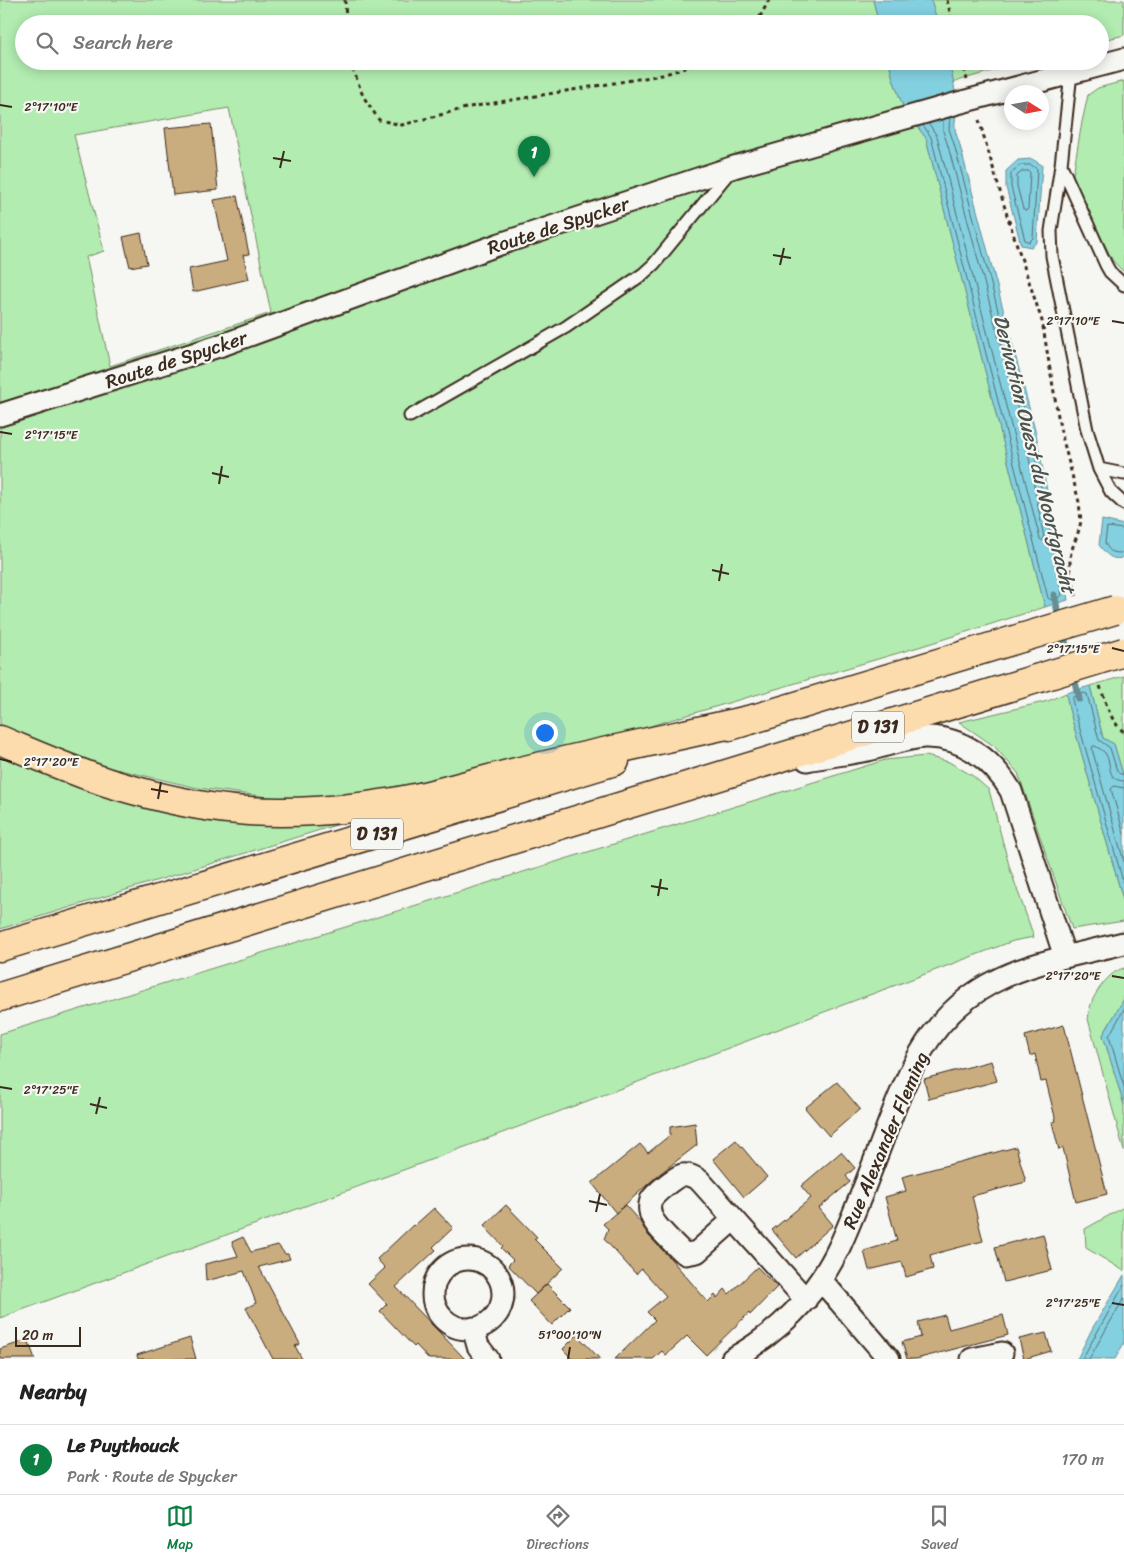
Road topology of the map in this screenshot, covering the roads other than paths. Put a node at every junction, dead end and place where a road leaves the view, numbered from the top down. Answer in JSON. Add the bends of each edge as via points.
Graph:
{"nodes":[{"id":1,"x":1124,"y":59,"type":"edge"},
{"id":2,"x":1109,"y":63,"type":"edge"},
{"id":3,"x":1082,"y":70,"type":"edge"},
{"id":4,"x":1071,"y":73,"type":"junction"},
{"id":5,"x":1061,"y":165,"type":"junction"},
{"id":6,"x":734,"y":167,"type":"junction"},
{"id":7,"x":1124,"y":285,"type":"edge"},
{"id":8,"x":0,"y":415,"type":"edge"},
{"id":9,"x":410,"y":416,"type":"dead end"},
{"id":10,"x":1099,"y":469,"type":"junction"},
{"id":11,"x":1124,"y":474,"type":"edge"},
{"id":12,"x":1124,"y":504,"type":"edge"},
{"id":13,"x":1120,"y":608,"type":"edge"},
{"id":14,"x":1124,"y":652,"type":"edge"},
{"id":15,"x":753,"y":719,"type":"junction"},
{"id":16,"x":0,"y":740,"type":"edge"},
{"id":17,"x":721,"y":776,"type":"junction"},
{"id":18,"x":1124,"y":943,"type":"edge"},
{"id":19,"x":0,"y":947,"type":"edge"},
{"id":20,"x":1065,"y":957,"type":"junction"},
{"id":21,"x":0,"y":997,"type":"edge"},
{"id":22,"x":734,"y":1219,"type":"dead end"},
{"id":23,"x":821,"y":1280,"type":"junction"},
{"id":24,"x":806,"y":1300,"type":"junction"},
{"id":25,"x":473,"y":1328,"type":"dead end"},
{"id":26,"x":1002,"y":1353,"type":"dead end"},
{"id":27,"x":488,"y":1359,"type":"edge"},
{"id":28,"x":732,"y":1359,"type":"edge"},
{"id":29,"x":889,"y":1359,"type":"edge"},
{"id":30,"x":972,"y":1359,"type":"edge"}],
"edges":[{"from":1,"to":2,"type":"street","name":"Route de Spycker"},
{"from":3,"to":4,"type":"street","name":"Route de Spycker"},
{"from":4,"to":5,"type":"lane"},
{"from":4,"to":6,"type":"street","name":"Route de Spycker"},
{"from":5,"to":7,"type":"lane","via":[[1106,265]]},
{"from":5,"to":10,"type":"lane","via":[[1051,231],[1052,256],[1083,419]]},
{"from":6,"to":8,"type":"street","name":"Route de Spycker","via":[[500,244],[224,344]]},
{"from":6,"to":9,"type":"lane","via":[[643,274],[566,327]]},
{"from":10,"to":11,"type":"lane"},
{"from":10,"to":12,"type":"lane","via":[[1111,492]]},
{"from":13,"to":15,"type":"main road","number":"D 131","bridge":true},
{"from":14,"to":17,"type":"main road","number":"D 131","bridge":true},
{"from":15,"to":16,"type":"main road","via":[[417,798],[347,808],[278,812],[211,807],[141,792],[92,777]]},
{"from":15,"to":19,"type":"main road","number":"D 131"},
{"from":17,"to":20,"type":"street","via":[[923,737],[945,739],[966,747],[993,766],[1011,791]]},
{"from":17,"to":21,"type":"main road","number":"D 131"},
{"from":18,"to":20,"type":"street","name":"Rue Alexander Fleming"},
{"from":20,"to":23,"type":"street","name":"Rue Alexander Fleming","via":[[1016,972],[981,989],[951,1012],[932,1035],[905,1082],[841,1244]]},
{"from":22,"to":24,"type":"street"},
{"from":23,"to":24,"type":"street","name":"Rue Alexander Fleming"},
{"from":23,"to":29,"type":"street"},
{"from":24,"to":28,"type":"street","name":"Rue Alexander Fleming","via":[[762,1340]]},
{"from":25,"to":27,"type":"street","via":[[478,1346]]},
{"from":26,"to":30,"type":"street"}]}
